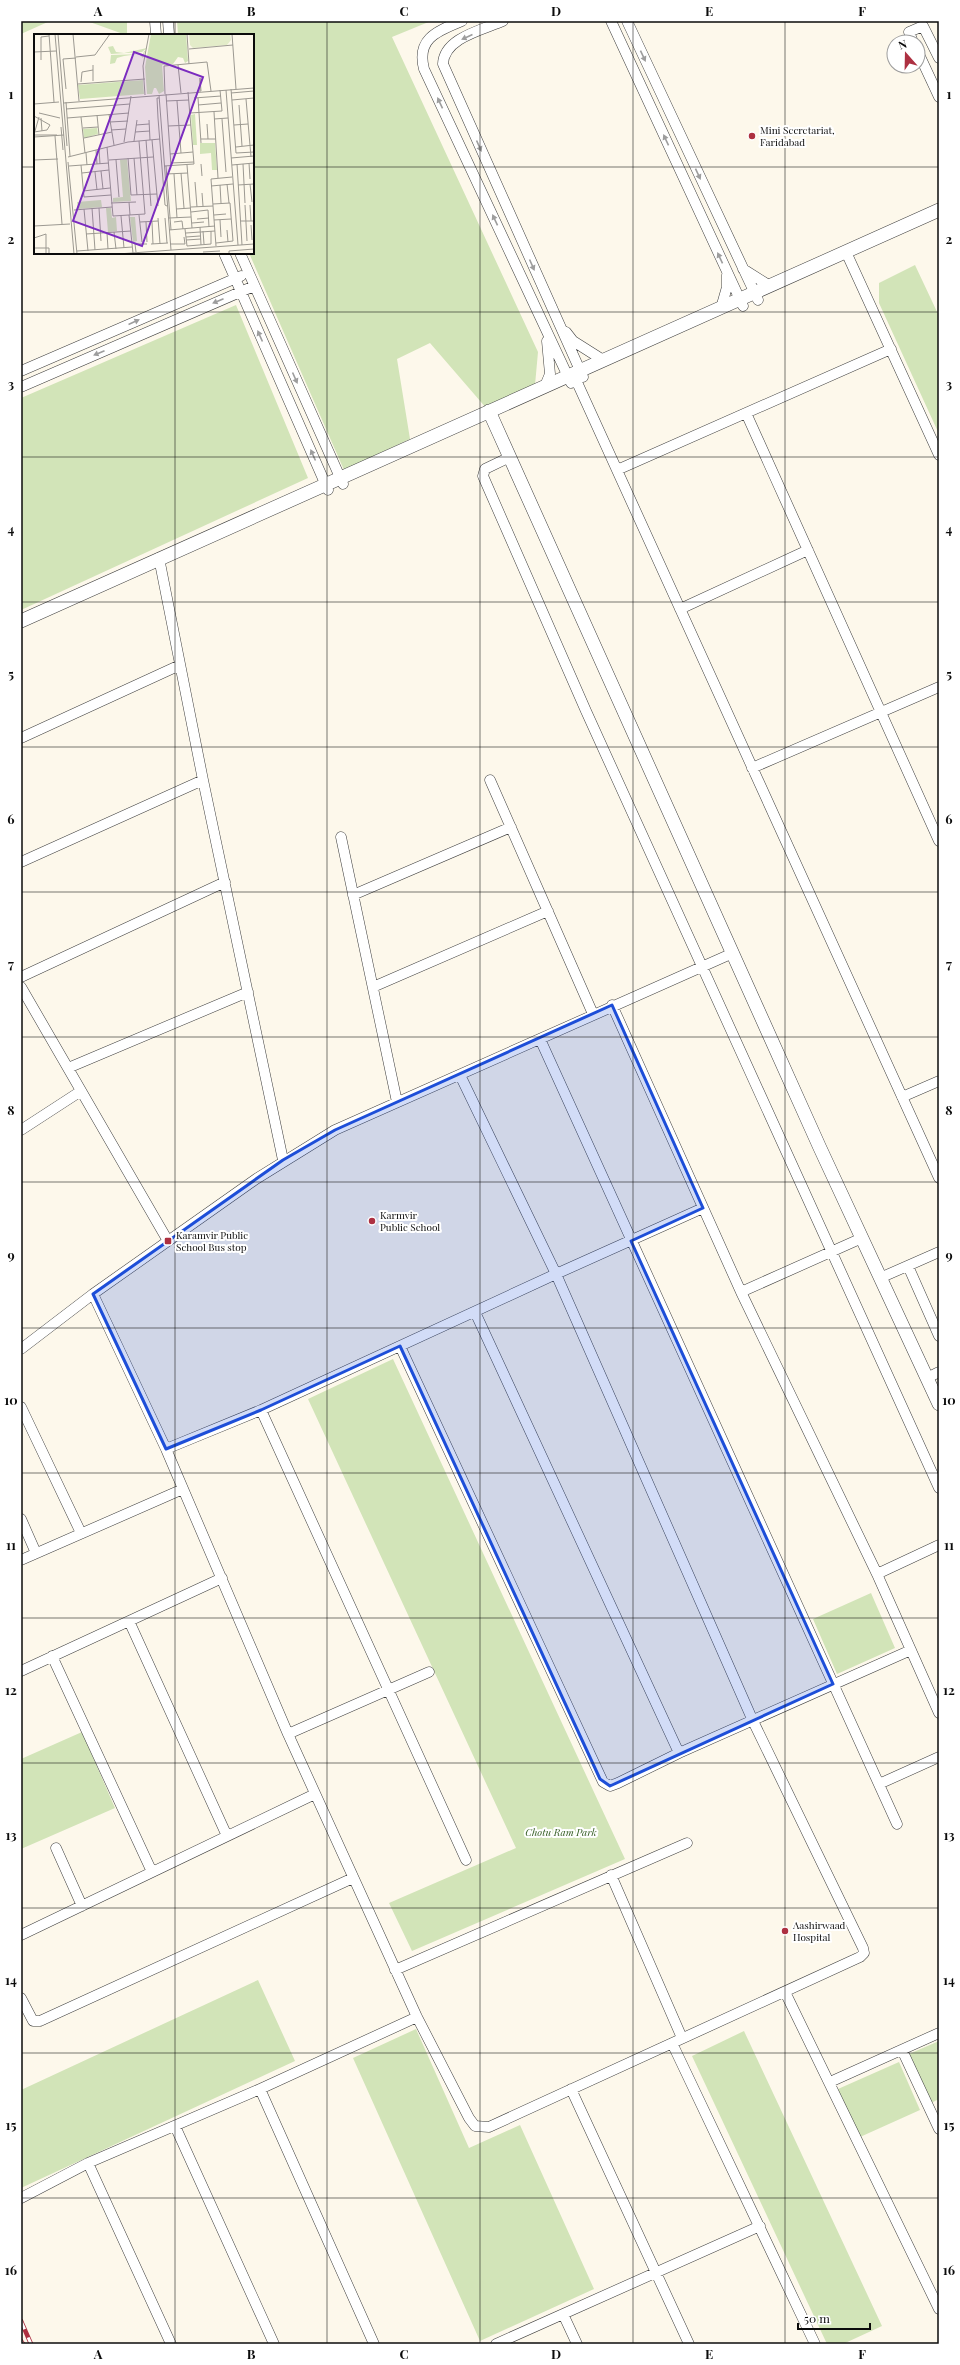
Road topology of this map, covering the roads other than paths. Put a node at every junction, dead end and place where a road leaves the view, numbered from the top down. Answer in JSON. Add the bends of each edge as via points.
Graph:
{"nodes":[{"id":1,"x":155,"y":21,"type":"edge"},
{"id":2,"x":168,"y":21,"type":"edge"},
{"id":3,"x":462,"y":21,"type":"edge"},
{"id":4,"x":503,"y":21,"type":"edge"},
{"id":5,"x":611,"y":21,"type":"edge"},
{"id":6,"x":627,"y":21,"type":"edge"},
{"id":7,"x":156,"y":34,"type":"edge"},
{"id":8,"x":169,"y":34,"type":"edge"},
{"id":9,"x":910,"y":34,"type":"edge"},
{"id":10,"x":939,"y":58,"type":"edge"},
{"id":11,"x":926,"y":69,"type":"edge"},
{"id":12,"x":939,"y":97,"type":"edge"},
{"id":13,"x":939,"y":210,"type":"edge"},
{"id":14,"x":939,"y":219,"type":"edge"},
{"id":15,"x":224,"y":254,"type":"edge"},
{"id":16,"x":240,"y":254,"type":"edge"},
{"id":17,"x":848,"y":256,"type":"junction"},
{"id":18,"x":743,"y":269,"type":"junction"},
{"id":19,"x":248,"y":272,"type":"junction"},
{"id":20,"x":727,"y":273,"type":"junction"},
{"id":21,"x":235,"y":278,"type":"junction"},
{"id":22,"x":254,"y":286,"type":"junction"},
{"id":23,"x":770,"y":286,"type":"junction"},
{"id":24,"x":241,"y":291,"type":"junction"},
{"id":25,"x":756,"y":297,"type":"junction"},
{"id":26,"x":741,"y":303,"type":"junction"},
{"id":27,"x":721,"y":308,"type":"junction"},
{"id":28,"x":558,"y":323,"type":"junction"},
{"id":29,"x":544,"y":325,"type":"junction"},
{"id":30,"x":891,"y":349,"type":"junction"},
{"id":31,"x":603,"y":360,"type":"junction"},
{"id":32,"x":21,"y":371,"type":"edge"},
{"id":33,"x":576,"y":377,"type":"junction"},
{"id":34,"x":21,"y":386,"type":"edge"},
{"id":35,"x":546,"y":386,"type":"junction"},
{"id":36,"x":746,"y":413,"type":"junction"},
{"id":37,"x":491,"y":414,"type":"junction"},
{"id":38,"x":939,"y":455,"type":"edge"},
{"id":39,"x":510,"y":457,"type":"junction"},
{"id":40,"x":617,"y":470,"type":"junction"},
{"id":41,"x":341,"y":481,"type":"junction"},
{"id":42,"x":327,"y":487,"type":"junction"},
{"id":43,"x":808,"y":550,"type":"junction"},
{"id":44,"x":160,"y":561,"type":"junction"},
{"id":45,"x":680,"y":609,"type":"junction"},
{"id":46,"x":21,"y":621,"type":"edge"},
{"id":47,"x":21,"y":629,"type":"edge"},
{"id":48,"x":180,"y":665,"type":"junction"},
{"id":49,"x":939,"y":687,"type":"edge"},
{"id":50,"x":881,"y":712,"type":"junction"},
{"id":51,"x":21,"y":738,"type":"edge"},
{"id":52,"x":752,"y":768,"type":"junction"},
{"id":53,"x":203,"y":780,"type":"junction"},
{"id":54,"x":490,"y":780,"type":"dead end"},
{"id":55,"x":511,"y":827,"type":"junction"},
{"id":56,"x":341,"y":837,"type":"dead end"},
{"id":57,"x":939,"y":841,"type":"edge"},
{"id":58,"x":21,"y":862,"type":"edge"},
{"id":59,"x":225,"y":882,"type":"junction"},
{"id":60,"x":353,"y":895,"type":"junction"},
{"id":61,"x":548,"y":912,"type":"junction"},
{"id":62,"x":733,"y":953,"type":"junction"},
{"id":63,"x":702,"y":967,"type":"junction"},
{"id":64,"x":21,"y":977,"type":"edge"},
{"id":65,"x":21,"y":987,"type":"edge"},
{"id":66,"x":373,"y":987,"type":"junction"},
{"id":67,"x":248,"y":992,"type":"junction"},
{"id":68,"x":612,"y":1005,"type":"junction"},
{"id":69,"x":593,"y":1014,"type":"junction"},
{"id":70,"x":540,"y":1039,"type":"junction"},
{"id":71,"x":68,"y":1068,"type":"junction"},
{"id":72,"x":460,"y":1075,"type":"junction"},
{"id":73,"x":939,"y":1080,"type":"edge"},
{"id":74,"x":81,"y":1091,"type":"junction"},
{"id":75,"x":902,"y":1097,"type":"junction"},
{"id":76,"x":397,"y":1102,"type":"junction"},
{"id":77,"x":21,"y":1130,"type":"edge"},
{"id":78,"x":283,"y":1160,"type":"junction"},
{"id":79,"x":939,"y":1178,"type":"edge"},
{"id":80,"x":703,"y":1208,"type":"junction"},
{"id":81,"x":862,"y":1238,"type":"junction"},
{"id":82,"x":168,"y":1241,"type":"junction"},
{"id":83,"x":631,"y":1241,"type":"junction"},
{"id":84,"x":832,"y":1251,"type":"junction"},
{"id":85,"x":939,"y":1252,"type":"edge"},
{"id":86,"x":908,"y":1266,"type":"junction"},
{"id":87,"x":556,"y":1274,"type":"junction"},
{"id":88,"x":880,"y":1278,"type":"junction"},
{"id":89,"x":741,"y":1292,"type":"junction"},
{"id":90,"x":93,"y":1294,"type":"junction"},
{"id":91,"x":475,"y":1312,"type":"junction"},
{"id":92,"x":939,"y":1336,"type":"edge"},
{"id":93,"x":400,"y":1346,"type":"junction"},
{"id":94,"x":21,"y":1349,"type":"edge"},
{"id":95,"x":939,"y":1372,"type":"edge"},
{"id":96,"x":927,"y":1378,"type":"junction"},
{"id":97,"x":939,"y":1404,"type":"edge"},
{"id":98,"x":21,"y":1407,"type":"edge"},
{"id":99,"x":261,"y":1410,"type":"junction"},
{"id":100,"x":166,"y":1449,"type":"junction"},
{"id":101,"x":183,"y":1488,"type":"junction"},
{"id":102,"x":939,"y":1488,"type":"edge"},
{"id":103,"x":21,"y":1519,"type":"edge"},
{"id":104,"x":81,"y":1533,"type":"junction"},
{"id":105,"x":939,"y":1545,"type":"edge"},
{"id":106,"x":36,"y":1553,"type":"junction"},
{"id":107,"x":21,"y":1560,"type":"edge"},
{"id":108,"x":877,"y":1574,"type":"junction"},
{"id":109,"x":222,"y":1578,"type":"junction"},
{"id":110,"x":129,"y":1620,"type":"junction"},
{"id":111,"x":911,"y":1650,"type":"junction"},
{"id":112,"x":52,"y":1656,"type":"junction"},
{"id":113,"x":21,"y":1671,"type":"edge"},
{"id":114,"x":429,"y":1672,"type":"dead end"},
{"id":115,"x":833,"y":1684,"type":"junction"},
{"id":116,"x":388,"y":1690,"type":"junction"},
{"id":117,"x":939,"y":1713,"type":"edge"},
{"id":118,"x":752,"y":1721,"type":"junction"},
{"id":119,"x":288,"y":1734,"type":"junction"},
{"id":120,"x":679,"y":1753,"type":"junction"},
{"id":121,"x":939,"y":1757,"type":"edge"},
{"id":122,"x":879,"y":1784,"type":"junction"},
{"id":123,"x":316,"y":1794,"type":"junction"},
{"id":124,"x":897,"y":1824,"type":"dead end"},
{"id":125,"x":227,"y":1836,"type":"junction"},
{"id":126,"x":687,"y":1843,"type":"dead end"},
{"id":127,"x":56,"y":1848,"type":"dead end"},
{"id":128,"x":466,"y":1860,"type":"dead end"},
{"id":129,"x":152,"y":1872,"type":"junction"},
{"id":130,"x":611,"y":1875,"type":"junction"},
{"id":131,"x":353,"y":1878,"type":"junction"},
{"id":132,"x":82,"y":1906,"type":"junction"},
{"id":133,"x":21,"y":1935,"type":"edge"},
{"id":134,"x":395,"y":1970,"type":"junction"},
{"id":135,"x":785,"y":1992,"type":"junction"},
{"id":136,"x":21,"y":1998,"type":"edge"},
{"id":137,"x":417,"y":2017,"type":"junction"},
{"id":138,"x":939,"y":2033,"type":"edge"},
{"id":139,"x":682,"y":2038,"type":"junction"},
{"id":140,"x":672,"y":2043,"type":"junction"},
{"id":141,"x":902,"y":2050,"type":"junction"},
{"id":142,"x":830,"y":2082,"type":"junction"},
{"id":143,"x":260,"y":2089,"type":"junction"},
{"id":144,"x":571,"y":2089,"type":"junction"},
{"id":145,"x":175,"y":2126,"type":"junction"},
{"id":146,"x":939,"y":2129,"type":"edge"},
{"id":147,"x":88,"y":2163,"type":"junction"},
{"id":148,"x":21,"y":2198,"type":"edge"},
{"id":149,"x":760,"y":2226,"type":"junction"},
{"id":150,"x":656,"y":2272,"type":"junction"},
{"id":151,"x":939,"y":2309,"type":"edge"},
{"id":152,"x":563,"y":2314,"type":"junction"},
{"id":153,"x":171,"y":2344,"type":"edge"},
{"id":154,"x":274,"y":2344,"type":"edge"},
{"id":155,"x":374,"y":2344,"type":"edge"},
{"id":156,"x":496,"y":2344,"type":"edge"},
{"id":157,"x":577,"y":2344,"type":"edge"},
{"id":158,"x":689,"y":2344,"type":"edge"},
{"id":159,"x":815,"y":2344,"type":"edge"}],
"edges":[{"from":1,"to":7,"type":"street"},
{"from":2,"to":8,"type":"street"},
{"from":29,"to":3,"type":"street","one_way":true,"via":[[424,69],[423,48],[429,38],[440,30]]},
{"from":4,"to":28,"type":"street","one_way":true,"via":[[456,42],[448,48],[443,64]]},
{"from":20,"to":5,"type":"street","one_way":true},
{"from":6,"to":18,"type":"street","one_way":true},
{"from":9,"to":10,"type":"street","via":[[909,32],[923,26]]},
{"from":11,"to":12,"type":"street"},
{"from":13,"to":17,"type":"street"},
{"from":14,"to":17,"type":"street"},
{"from":15,"to":21,"type":"street"},
{"from":16,"to":19,"type":"street"},
{"from":17,"to":23,"type":"street"},
{"from":17,"to":25,"type":"street"},
{"from":17,"to":30,"type":"street"},
{"from":18,"to":23,"type":"street"},
{"from":18,"to":25,"type":"street"},
{"from":19,"to":21,"type":"street"},
{"from":19,"to":22,"type":"street"},
{"from":20,"to":26,"type":"street"},
{"from":20,"to":27,"type":"street","via":[[727,287]]},
{"from":21,"to":24,"type":"street"},
{"from":32,"to":21,"type":"street","one_way":true},
{"from":22,"to":24,"type":"street"},
{"from":22,"to":41,"type":"street","one_way":true},
{"from":23,"to":25,"type":"street"},
{"from":24,"to":34,"type":"street","one_way":true},
{"from":42,"to":24,"type":"street","one_way":true},
{"from":25,"to":26,"type":"street"},
{"from":26,"to":27,"type":"street"},
{"from":26,"to":33,"type":"street"},
{"from":27,"to":31,"type":"street"},
{"from":28,"to":31,"type":"street","via":[[573,341]]},
{"from":28,"to":33,"type":"street"},
{"from":29,"to":33,"type":"street"},
{"from":29,"to":35,"type":"street","via":[[550,358],[550,374]]},
{"from":30,"to":36,"type":"street"},
{"from":30,"to":38,"type":"street"},
{"from":31,"to":33,"type":"street"},
{"from":33,"to":35,"type":"street"},
{"from":33,"to":37,"type":"street"},
{"from":33,"to":40,"type":"street"},
{"from":35,"to":37,"type":"street"},
{"from":36,"to":40,"type":"street"},
{"from":36,"to":43,"type":"street"},
{"from":37,"to":39,"type":"street"},
{"from":37,"to":41,"type":"street"},
{"from":39,"to":62,"type":"street"},
{"from":39,"to":63,"type":"street","via":[[485,469],[483,476]]},
{"from":40,"to":45,"type":"street"},
{"from":41,"to":42,"type":"street"},
{"from":42,"to":44,"type":"street"},
{"from":43,"to":45,"type":"street"},
{"from":43,"to":50,"type":"street"},
{"from":44,"to":46,"type":"street"},
{"from":44,"to":47,"type":"street"},
{"from":44,"to":48,"type":"street"},
{"from":45,"to":52,"type":"street"},
{"from":48,"to":51,"type":"street"},
{"from":48,"to":53,"type":"street"},
{"from":49,"to":50,"type":"street"},
{"from":50,"to":52,"type":"street"},
{"from":50,"to":57,"type":"street"},
{"from":52,"to":75,"type":"street"},
{"from":53,"to":58,"type":"street"},
{"from":53,"to":59,"type":"street"},
{"from":54,"to":55,"type":"street"},
{"from":55,"to":60,"type":"street"},
{"from":55,"to":61,"type":"street"},
{"from":56,"to":60,"type":"street"},
{"from":59,"to":64,"type":"street"},
{"from":59,"to":67,"type":"street"},
{"from":60,"to":66,"type":"street"},
{"from":61,"to":66,"type":"street"},
{"from":61,"to":69,"type":"street"},
{"from":62,"to":63,"type":"street"},
{"from":62,"to":81,"type":"street"},
{"from":63,"to":68,"type":"street"},
{"from":63,"to":84,"type":"street"},
{"from":65,"to":71,"type":"street"},
{"from":66,"to":76,"type":"street"},
{"from":67,"to":71,"type":"street"},
{"from":67,"to":78,"type":"street"},
{"from":68,"to":69,"type":"street"},
{"from":68,"to":80,"type":"street"},
{"from":69,"to":70,"type":"street"},
{"from":70,"to":72,"type":"street"},
{"from":70,"to":83,"type":"street"},
{"from":71,"to":74,"type":"street"},
{"from":72,"to":76,"type":"street"},
{"from":72,"to":87,"type":"street"},
{"from":73,"to":75,"type":"street"},
{"from":74,"to":77,"type":"street"},
{"from":74,"to":82,"type":"street"},
{"from":75,"to":79,"type":"street"},
{"from":76,"to":78,"type":"street","via":[[335,1130]]},
{"from":78,"to":82,"type":"street"},
{"from":80,"to":83,"type":"street"},
{"from":80,"to":89,"type":"street"},
{"from":81,"to":84,"type":"street"},
{"from":81,"to":88,"type":"street"},
{"from":82,"to":90,"type":"street"},
{"from":83,"to":87,"type":"street"},
{"from":83,"to":115,"type":"street"},
{"from":84,"to":89,"type":"street"},
{"from":84,"to":102,"type":"street"},
{"from":85,"to":86,"type":"street"},
{"from":86,"to":88,"type":"street"},
{"from":86,"to":92,"type":"street"},
{"from":87,"to":91,"type":"street"},
{"from":87,"to":118,"type":"street"},
{"from":88,"to":96,"type":"street"},
{"from":89,"to":108,"type":"street"},
{"from":90,"to":94,"type":"street"},
{"from":90,"to":100,"type":"street"},
{"from":91,"to":93,"type":"street"},
{"from":91,"to":120,"type":"street"},
{"from":93,"to":99,"type":"street"},
{"from":93,"to":120,"type":"street","via":[[603,1782],[610,1786],[618,1783]]},
{"from":95,"to":96,"type":"street"},
{"from":96,"to":97,"type":"street"},
{"from":98,"to":104,"type":"street"},
{"from":99,"to":100,"type":"street"},
{"from":99,"to":116,"type":"street"},
{"from":100,"to":101,"type":"street"},
{"from":101,"to":104,"type":"street"},
{"from":101,"to":109,"type":"street"},
{"from":103,"to":106,"type":"street"},
{"from":104,"to":106,"type":"street"},
{"from":105,"to":108,"type":"street"},
{"from":106,"to":107,"type":"street"},
{"from":108,"to":111,"type":"street"},
{"from":109,"to":110,"type":"street"},
{"from":109,"to":119,"type":"street"},
{"from":110,"to":112,"type":"street"},
{"from":110,"to":125,"type":"street"},
{"from":111,"to":115,"type":"street"},
{"from":111,"to":117,"type":"street"},
{"from":112,"to":113,"type":"street"},
{"from":112,"to":129,"type":"street"},
{"from":114,"to":116,"type":"street"},
{"from":115,"to":118,"type":"street"},
{"from":115,"to":122,"type":"street"},
{"from":116,"to":119,"type":"street"},
{"from":116,"to":128,"type":"street"},
{"from":118,"to":120,"type":"street"},
{"from":118,"to":135,"type":"street","via":[[864,1948],[864,1953],[860,1957]]},
{"from":119,"to":123,"type":"street"},
{"from":121,"to":122,"type":"street"},
{"from":122,"to":124,"type":"street"},
{"from":123,"to":125,"type":"street"},
{"from":123,"to":131,"type":"street"},
{"from":125,"to":129,"type":"street"},
{"from":126,"to":130,"type":"street"},
{"from":127,"to":132,"type":"street"},
{"from":129,"to":132,"type":"street"},
{"from":130,"to":134,"type":"street"},
{"from":130,"to":139,"type":"street"},
{"from":131,"to":134,"type":"street"},
{"from":131,"to":136,"type":"street","via":[[40,2020],[33,2021]]},
{"from":132,"to":133,"type":"street"},
{"from":134,"to":137,"type":"street"},
{"from":135,"to":139,"type":"street"},
{"from":135,"to":142,"type":"street"},
{"from":137,"to":143,"type":"street"},
{"from":137,"to":144,"type":"street","via":[[475,2126],[489,2127]]},
{"from":138,"to":141,"type":"street"},
{"from":139,"to":140,"type":"street"},
{"from":140,"to":144,"type":"street"},
{"from":140,"to":149,"type":"street"},
{"from":141,"to":142,"type":"street"},
{"from":141,"to":146,"type":"street"},
{"from":142,"to":151,"type":"street"},
{"from":143,"to":145,"type":"street"},
{"from":143,"to":155,"type":"street"},
{"from":144,"to":150,"type":"street"},
{"from":145,"to":147,"type":"street"},
{"from":145,"to":154,"type":"street"},
{"from":147,"to":148,"type":"street"},
{"from":147,"to":153,"type":"street"},
{"from":149,"to":150,"type":"street"},
{"from":149,"to":159,"type":"street"},
{"from":150,"to":152,"type":"street"},
{"from":150,"to":158,"type":"street"},
{"from":152,"to":156,"type":"street"},
{"from":152,"to":157,"type":"street"}]}
